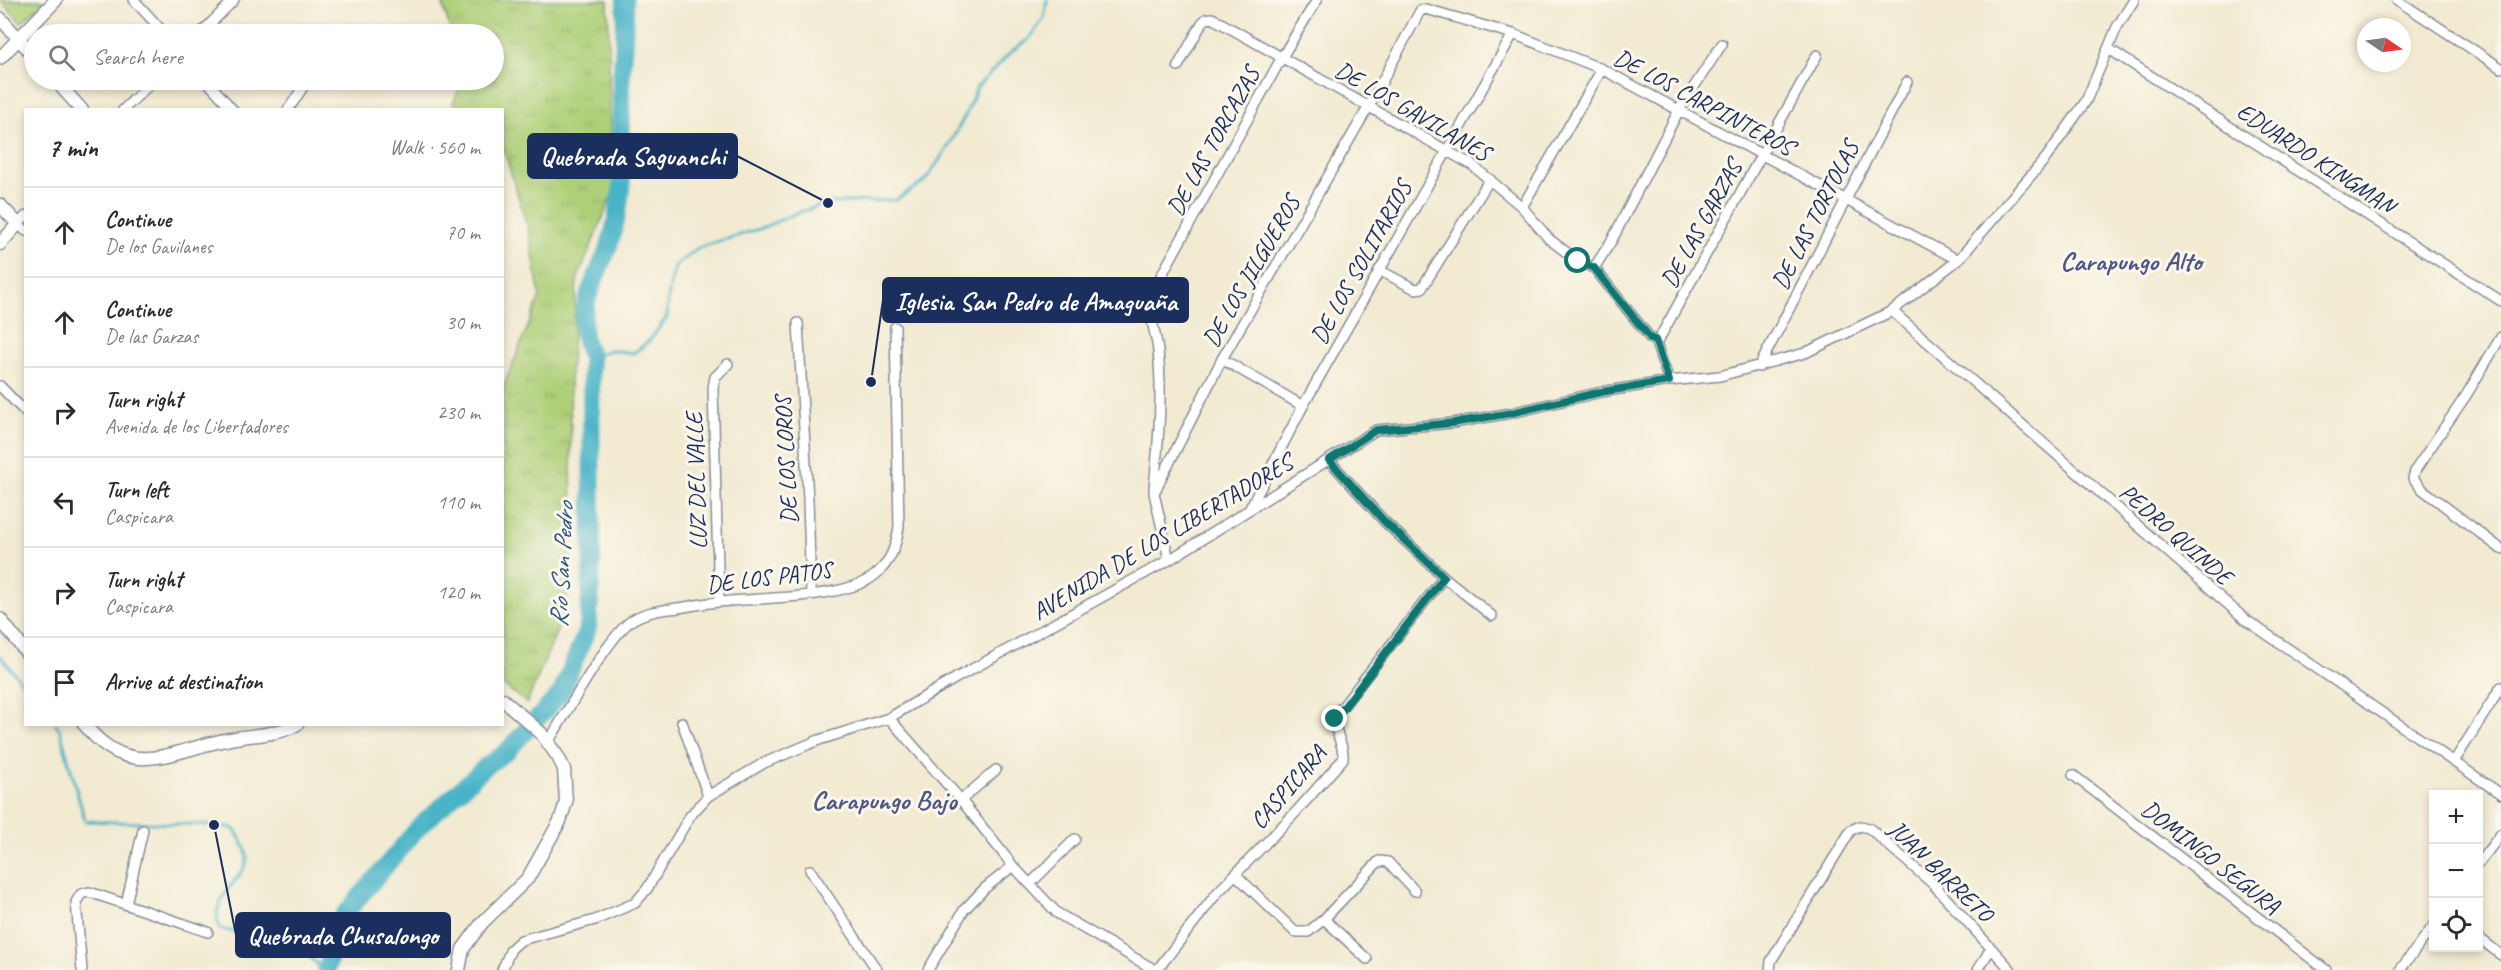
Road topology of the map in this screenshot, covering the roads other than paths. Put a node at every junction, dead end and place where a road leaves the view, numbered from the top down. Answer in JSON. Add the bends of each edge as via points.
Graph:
{"nodes":[{"id":1,"x":56,"y":0,"type":"edge"},
{"id":2,"x":135,"y":0,"type":"edge"},
{"id":3,"x":234,"y":0,"type":"edge"},
{"id":4,"x":1317,"y":0,"type":"edge"},
{"id":5,"x":2134,"y":0,"type":"edge"},
{"id":6,"x":2397,"y":0,"type":"edge"},
{"id":7,"x":1420,"y":11,"type":"joint"},
{"id":8,"x":0,"y":18,"type":"edge"},
{"id":9,"x":32,"y":24,"type":"edge"},
{"id":10,"x":156,"y":24,"type":"edge"},
{"id":11,"x":210,"y":24,"type":"edge"},
{"id":12,"x":24,"y":32,"type":"edge"},
{"id":13,"x":1513,"y":34,"type":"junction"},
{"id":14,"x":18,"y":38,"type":"junction"},
{"id":15,"x":1722,"y":44,"type":"dead end"},
{"id":16,"x":24,"y":45,"type":"edge"},
{"id":17,"x":2109,"y":49,"type":"junction"},
{"id":18,"x":1817,"y":55,"type":"dead end"},
{"id":19,"x":1282,"y":57,"type":"junction"},
{"id":20,"x":0,"y":58,"type":"edge"},
{"id":21,"x":1178,"y":66,"type":"dead end"},
{"id":22,"x":2501,"y":68,"type":"edge"},
{"id":23,"x":1602,"y":69,"type":"junction"},
{"id":24,"x":1907,"y":82,"type":"dead end"},
{"id":25,"x":64,"y":90,"type":"edge"},
{"id":26,"x":144,"y":90,"type":"edge"},
{"id":27,"x":215,"y":90,"type":"edge"},
{"id":28,"x":301,"y":90,"type":"edge"},
{"id":29,"x":1369,"y":106,"type":"junction"},
{"id":30,"x":80,"y":108,"type":"edge"},
{"id":31,"x":125,"y":108,"type":"edge"},
{"id":32,"x":231,"y":108,"type":"edge"},
{"id":33,"x":289,"y":108,"type":"edge"},
{"id":34,"x":1679,"y":110,"type":"junction"},
{"id":35,"x":1446,"y":149,"type":"junction"},
{"id":36,"x":1761,"y":155,"type":"junction"},
{"id":37,"x":1490,"y":179,"type":"junction"},
{"id":38,"x":1844,"y":199,"type":"junction"},
{"id":39,"x":0,"y":205,"type":"edge"},
{"id":40,"x":1522,"y":207,"type":"junction"},
{"id":41,"x":23,"y":224,"type":"edge"},
{"id":42,"x":0,"y":244,"type":"edge"},
{"id":43,"x":1958,"y":260,"type":"junction"},
{"id":44,"x":1594,"y":268,"type":"junction"},
{"id":45,"x":1379,"y":270,"type":"junction"},
{"id":46,"x":2501,"y":301,"type":"edge"},
{"id":47,"x":1892,"y":311,"type":"junction"},
{"id":48,"x":798,"y":323,"type":"dead end"},
{"id":49,"x":895,"y":327,"type":"dead end"},
{"id":50,"x":2501,"y":337,"type":"edge"},
{"id":51,"x":1655,"y":340,"type":"junction"},
{"id":52,"x":1222,"y":359,"type":"junction"},
{"id":53,"x":728,"y":364,"type":"dead end"},
{"id":54,"x":1759,"y":367,"type":"junction"},
{"id":55,"x":1669,"y":381,"type":"junction"},
{"id":56,"x":0,"y":386,"type":"edge"},
{"id":57,"x":1303,"y":406,"type":"junction"},
{"id":58,"x":24,"y":409,"type":"edge"},
{"id":59,"x":1329,"y":460,"type":"junction"},
{"id":60,"x":1154,"y":493,"type":"junction"},
{"id":61,"x":1248,"y":512,"type":"junction"},
{"id":62,"x":2501,"y":549,"type":"edge"},
{"id":63,"x":1169,"y":560,"type":"junction"},
{"id":64,"x":1444,"y":577,"type":"junction"},
{"id":65,"x":811,"y":595,"type":"junction"},
{"id":66,"x":719,"y":602,"type":"junction"},
{"id":67,"x":1492,"y":616,"type":"dead end"},
{"id":68,"x":0,"y":619,"type":"edge"},
{"id":69,"x":24,"y":649,"type":"edge"},
{"id":70,"x":2501,"y":687,"type":"edge"},
{"id":71,"x":506,"y":701,"type":"edge"},
{"id":72,"x":889,"y":718,"type":"junction"},
{"id":73,"x":682,"y":722,"type":"dead end"},
{"id":74,"x":86,"y":726,"type":"edge"},
{"id":75,"x":294,"y":726,"type":"edge"},
{"id":76,"x":545,"y":738,"type":"junction"},
{"id":77,"x":2455,"y":760,"type":"junction"},
{"id":78,"x":996,"y":770,"type":"dead end"},
{"id":79,"x":2073,"y":775,"type":"dead end"},
{"id":80,"x":2501,"y":794,"type":"edge"},
{"id":81,"x":708,"y":796,"type":"junction"},
{"id":82,"x":961,"y":801,"type":"junction"},
{"id":83,"x":142,"y":830,"type":"dead end"},
{"id":84,"x":2501,"y":834,"type":"edge"},
{"id":85,"x":1075,"y":839,"type":"dead end"},
{"id":86,"x":2483,"y":857,"type":"edge"},
{"id":87,"x":1013,"y":866,"type":"junction"},
{"id":88,"x":810,"y":870,"type":"dead end"},
{"id":89,"x":1236,"y":875,"type":"junction"},
{"id":90,"x":1030,"y":884,"type":"junction"},
{"id":91,"x":1415,"y":891,"type":"dead end"},
{"id":92,"x":126,"y":904,"type":"junction"},
{"id":93,"x":1324,"y":919,"type":"junction"},
{"id":94,"x":2429,"y":930,"type":"edge"},
{"id":95,"x":208,"y":932,"type":"dead end"},
{"id":96,"x":2483,"y":941,"type":"edge"},
{"id":97,"x":1991,"y":948,"type":"junction"},
{"id":98,"x":2501,"y":955,"type":"edge"},
{"id":99,"x":1366,"y":959,"type":"dead end"},
{"id":100,"x":82,"y":970,"type":"edge"},
{"id":101,"x":459,"y":970,"type":"edge"},
{"id":102,"x":502,"y":970,"type":"edge"},
{"id":103,"x":877,"y":970,"type":"edge"},
{"id":104,"x":928,"y":970,"type":"edge"},
{"id":105,"x":1156,"y":970,"type":"edge"},
{"id":106,"x":1770,"y":970,"type":"edge"},
{"id":107,"x":1978,"y":970,"type":"edge"},
{"id":108,"x":2011,"y":970,"type":"edge"},
{"id":109,"x":2326,"y":970,"type":"edge"},
{"id":110,"x":2400,"y":970,"type":"edge"}],
"edges":[{"from":1,"to":9,"type":"street"},
{"from":2,"to":10,"type":"street"},
{"from":3,"to":11,"type":"street"},
{"from":4,"to":19,"type":"street","name":"DE LAS TORCAZAS"},
{"from":5,"to":17,"type":"street","name":"AVENIDA DE LOS LIBERTADORES"},
{"from":6,"to":22,"type":"street"},
{"from":7,"to":13,"type":"street","name":"DE LOS CARPINTEROS","via":[[1433,9]]},
{"from":7,"to":29,"type":"street","name":"DE LOS JILGUEROS"},
{"from":8,"to":14,"type":"street"},
{"from":12,"to":14,"type":"street"},
{"from":13,"to":23,"type":"street","name":"DE LOS CARPINTEROS"},
{"from":13,"to":35,"type":"street","name":"DE LOS SOLITARIOS"},
{"from":14,"to":16,"type":"street"},
{"from":14,"to":20,"type":"street"},
{"from":15,"to":34,"type":"street"},
{"from":17,"to":43,"type":"street","name":"AVENIDA DE LOS LIBERTADORES","via":[[2086,101],[2068,128]]},
{"from":17,"to":46,"type":"street","name":"EDUARDO KINGMAN"},
{"from":18,"to":36,"type":"street","name":"DE LAS GARZAS"},
{"from":19,"to":21,"type":"street","name":"DE LOS GAVILANES","via":[[1212,18],[1206,19]]},
{"from":19,"to":29,"type":"street","name":"DE LOS GAVILANES"},
{"from":19,"to":60,"type":"street","name":"DE LAS TORCAZAS","via":[[1150,296],[1160,399]]},
{"from":23,"to":34,"type":"street","name":"DE LOS CARPINTEROS"},
{"from":23,"to":40,"type":"street"},
{"from":24,"to":38,"type":"street","name":"DE LAS TORTOLAS"},
{"from":25,"to":30,"type":"street"},
{"from":26,"to":31,"type":"street"},
{"from":27,"to":32,"type":"street"},
{"from":28,"to":33,"type":"street"},
{"from":29,"to":35,"type":"street","name":"DE LOS GAVILANES"},
{"from":29,"to":52,"type":"street","name":"DE LOS JILGUEROS"},
{"from":34,"to":36,"type":"street","name":"DE LOS CARPINTEROS"},
{"from":34,"to":44,"type":"street"},
{"from":35,"to":37,"type":"street","name":"DE LOS GAVILANES"},
{"from":35,"to":45,"type":"street","name":"DE LOS SOLITARIOS"},
{"from":36,"to":38,"type":"street","name":"DE LOS CARPINTEROS"},
{"from":36,"to":51,"type":"street","name":"DE LAS GARZAS"},
{"from":37,"to":40,"type":"street","name":"DE LOS GAVILANES"},
{"from":37,"to":45,"type":"street","via":[[1422,288],[1415,289]]},
{"from":38,"to":43,"type":"street","name":"DE LOS CARPINTEROS"},
{"from":38,"to":54,"type":"street","name":"DE LAS TORTOLAS"},
{"from":39,"to":41,"type":"street"},
{"from":40,"to":44,"type":"street","name":"DE LOS GAVILANES","via":[[1549,238],[1578,261]]},
{"from":41,"to":42,"type":"street"},
{"from":43,"to":47,"type":"street","name":"AVENIDA DE LOS LIBERTADORES"},
{"from":44,"to":51,"type":"street","name":"DE LOS GAVILANES"},
{"from":45,"to":57,"type":"street","name":"DE LOS SOLITARIOS"},
{"from":47,"to":54,"type":"street","name":"AVENIDA DE LOS LIBERTADORES","via":[[1805,353]]},
{"from":47,"to":77,"type":"street","name":"PEDRO QUINDE","via":[[2246,620]]},
{"from":48,"to":65,"type":"street","name":"DE LOS LOROS"},
{"from":49,"to":65,"type":"street","name":"DE LOS PATOS","via":[[899,527],[896,545],[874,576],[845,588]]},
{"from":50,"to":62,"type":"street","via":[[2413,478]]},
{"from":51,"to":55,"type":"street"},
{"from":52,"to":57,"type":"street"},
{"from":52,"to":60,"type":"street","name":"DE LOS JILGUEROS"},
{"from":53,"to":66,"type":"street","name":"LUZ DEL VALLE","via":[[716,377],[713,388]]},
{"from":54,"to":55,"type":"street","name":"AVENIDA DE LOS LIBERTADORES"},
{"from":55,"to":59,"type":"street","name":"AVENIDA DE LOS LIBERTADORES","via":[[1453,423],[1376,430]]},
{"from":56,"to":58,"type":"street"},
{"from":57,"to":61,"type":"street","name":"DE LOS SOLITARIOS"},
{"from":59,"to":61,"type":"street","name":"AVENIDA DE LOS LIBERTADORES"},
{"from":59,"to":64,"type":"street","via":[[1384,521]]},
{"from":60,"to":63,"type":"street"},
{"from":61,"to":63,"type":"street","name":"AVENIDA DE LOS LIBERTADORES"},
{"from":63,"to":72,"type":"street","name":"AVENIDA DE LOS LIBERTADORES"},
{"from":64,"to":67,"type":"street"},
{"from":64,"to":89,"type":"street","name":"CASPICARA","via":[[1336,715],[1334,725],[1343,759]]},
{"from":65,"to":66,"type":"street","name":"DE LOS PATOS"},
{"from":66,"to":76,"type":"street","name":"DE LOS PATOS","via":[[643,614],[632,620],[606,650]]},
{"from":68,"to":69,"type":"street"},
{"from":70,"to":77,"type":"street"},
{"from":71,"to":76,"type":"street"},
{"from":72,"to":81,"type":"street","name":"AVENIDA DE LOS LIBERTADORES","via":[[819,740],[764,763]]},
{"from":72,"to":82,"type":"street"},
{"from":73,"to":81,"type":"street"},
{"from":74,"to":75,"type":"street","via":[[104,747],[139,759],[160,758],[232,738],[284,732]]},
{"from":76,"to":101,"type":"street","via":[[564,769],[567,785],[560,821],[528,878],[482,923],[463,949]]},
{"from":77,"to":80,"type":"street","name":"PEDRO QUINDE"},
{"from":78,"to":82,"type":"street"},
{"from":79,"to":109,"type":"street","name":"DOMINGO SEGURA"},
{"from":81,"to":102,"type":"street","name":"AVENIDA DE LOS LIBERTADORES","via":[[690,816],[635,903],[596,920],[520,940],[511,949]]},
{"from":82,"to":87,"type":"street"},
{"from":83,"to":92,"type":"street"},
{"from":84,"to":86,"type":"street"},
{"from":85,"to":90,"type":"street"},
{"from":87,"to":90,"type":"street"},
{"from":87,"to":104,"type":"street","via":[[964,910]]},
{"from":88,"to":103,"type":"street"},
{"from":89,"to":93,"type":"street","via":[[1295,932],[1308,932]]},
{"from":89,"to":105,"type":"street","name":"CASPICARA"},
{"from":90,"to":105,"type":"street","via":[[1057,913]]},
{"from":91,"to":93,"type":"street","via":[[1388,862],[1379,861]]},
{"from":92,"to":95,"type":"street"},
{"from":92,"to":100,"type":"street","via":[[89,892],[81,894],[75,902]]},
{"from":93,"to":99,"type":"street"},
{"from":94,"to":110,"type":"street"},
{"from":96,"to":98,"type":"street"},
{"from":97,"to":106,"type":"street","name":"JUAN BARRETO","via":[[1933,884],[1869,828],[1860,826],[1851,830],[1771,961]]},
{"from":97,"to":107,"type":"street"},
{"from":97,"to":108,"type":"street","name":"JUAN BARRETO"}]}
